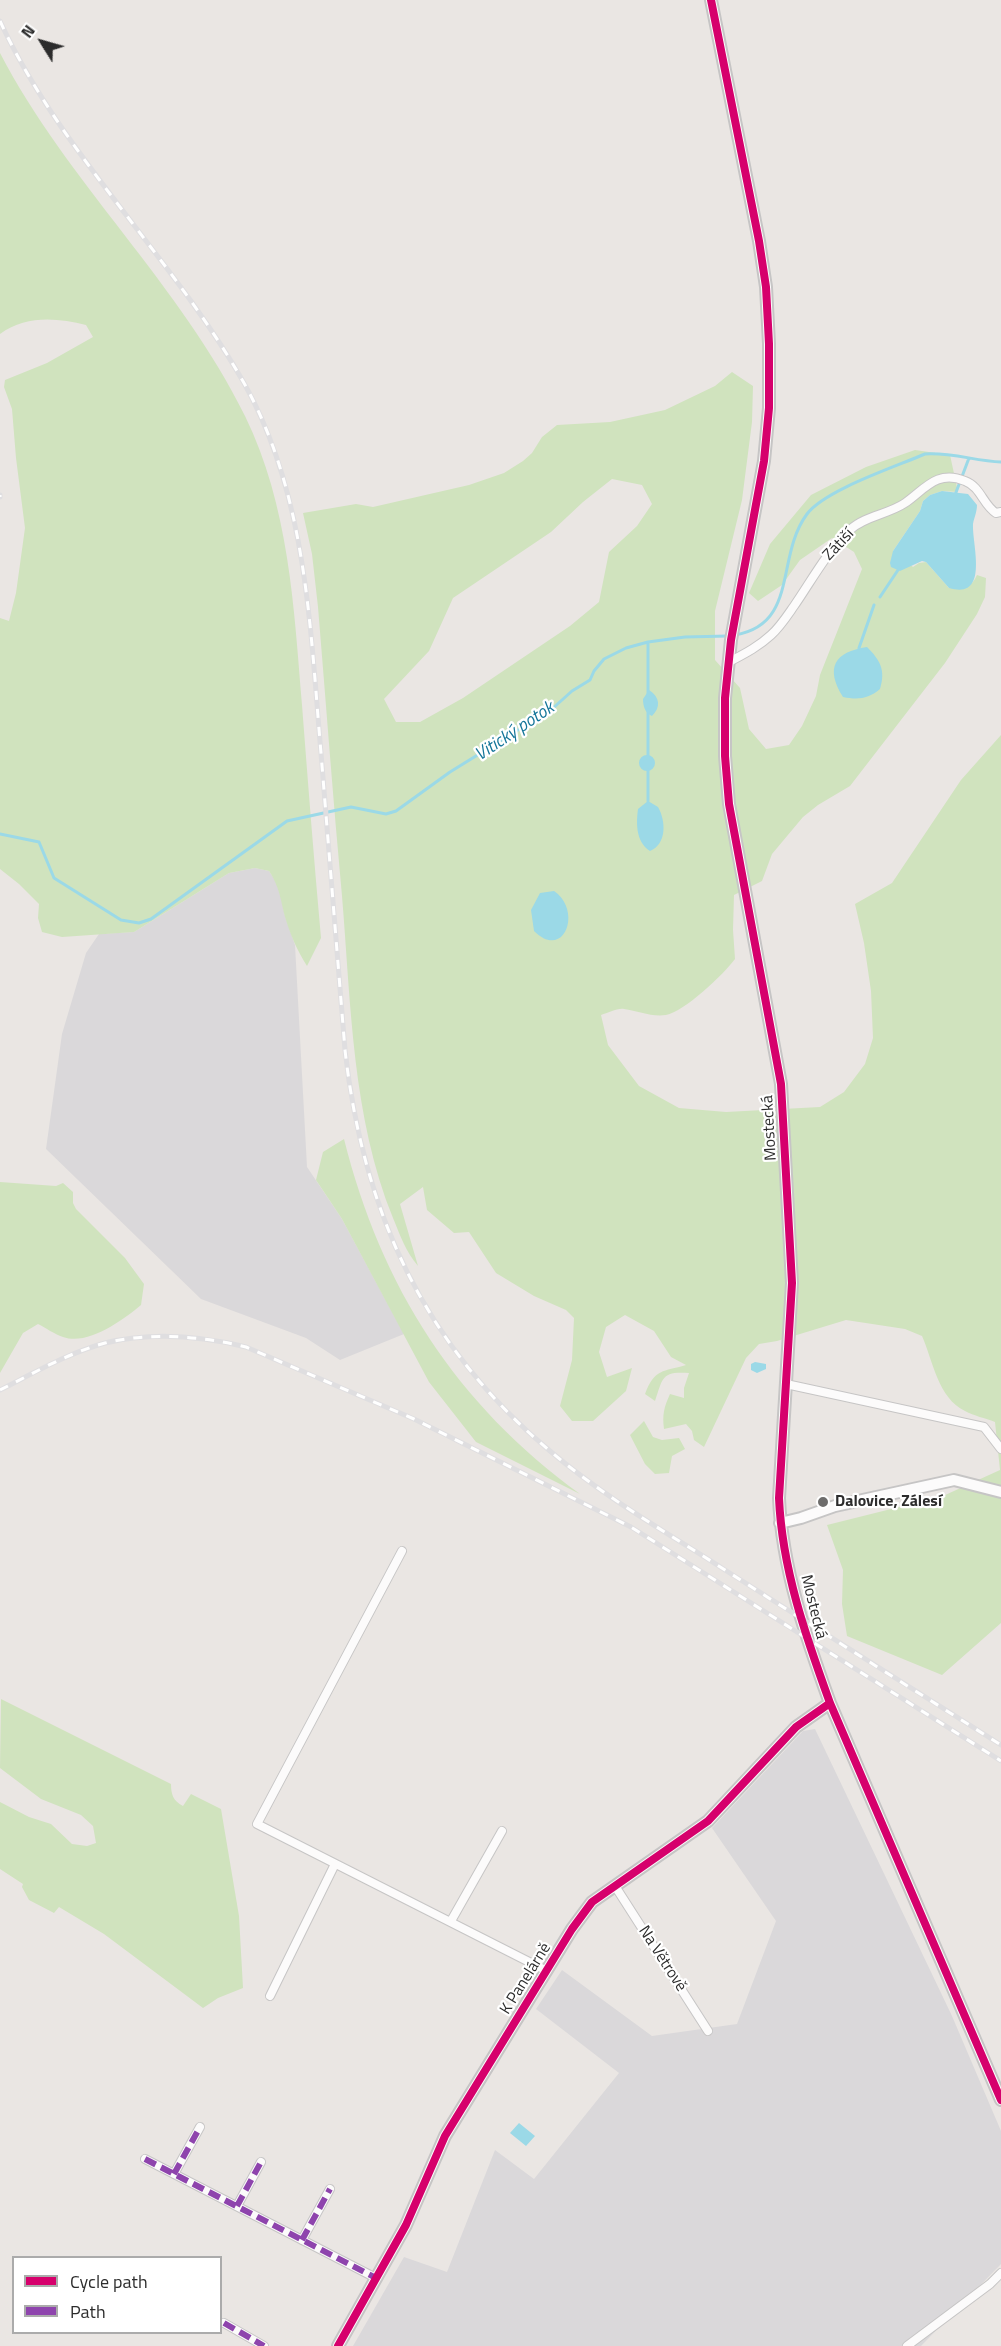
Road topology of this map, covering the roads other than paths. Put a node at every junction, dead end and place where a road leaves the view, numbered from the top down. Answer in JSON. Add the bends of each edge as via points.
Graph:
{"nodes":[{"id":1,"x":711,"y":0,"type":"edge"},
{"id":2,"x":1001,"y":512,"type":"edge"},
{"id":3,"x":729,"y":662,"type":"junction"},
{"id":4,"x":786,"y":1384,"type":"junction"},
{"id":5,"x":1001,"y":1449,"type":"edge"},
{"id":6,"x":1001,"y":1492,"type":"edge"},
{"id":7,"x":780,"y":1523,"type":"junction"},
{"id":8,"x":402,"y":1551,"type":"dead end"},
{"id":9,"x":830,"y":1702,"type":"junction"},
{"id":10,"x":502,"y":1831,"type":"dead end"},
{"id":11,"x":334,"y":1864,"type":"junction"},
{"id":12,"x":615,"y":1886,"type":"junction"},
{"id":13,"x":451,"y":1921,"type":"junction"},
{"id":14,"x":547,"y":1971,"type":"junction"},
{"id":15,"x":270,"y":1996,"type":"dead end"},
{"id":16,"x":708,"y":2031,"type":"dead end"},
{"id":17,"x":1001,"y":2100,"type":"edge"},
{"id":18,"x":200,"y":2127,"type":"dead end"},
{"id":19,"x":145,"y":2159,"type":"dead end"},
{"id":20,"x":261,"y":2162,"type":"dead end"},
{"id":21,"x":174,"y":2174,"type":"junction"},
{"id":22,"x":330,"y":2189,"type":"dead end"},
{"id":23,"x":237,"y":2206,"type":"junction"},
{"id":24,"x":302,"y":2240,"type":"junction"},
{"id":25,"x":1001,"y":2273,"type":"edge"},
{"id":26,"x":376,"y":2278,"type":"junction"},
{"id":27,"x":224,"y":2323,"type":"dead end"},
{"id":28,"x":254,"y":2344,"type":"edge"},
{"id":29,"x":264,"y":2346,"type":"edge"},
{"id":30,"x":338,"y":2346,"type":"edge"},
{"id":31,"x":907,"y":2346,"type":"edge"}],
"edges":[{"from":1,"to":3,"type":"street","name":"Mostecká","via":[[759,241],[769,344],[764,461]]},
{"from":2,"to":3,"type":"street","name":"Zátiší","via":[[987,508],[981,494],[964,480],[929,483],[905,503],[853,527],[826,557],[773,634]]},
{"from":3,"to":4,"type":"street","name":"Mostecká","via":[[725,698],[729,804],[782,1084],[792,1283]]},
{"from":4,"to":5,"type":"street","via":[[984,1427]]},
{"from":4,"to":7,"type":"street","name":"Mostecká"},
{"from":6,"to":7,"type":"street","via":[[954,1480],[835,1506]]},
{"from":7,"to":9,"type":"street","name":"Mostecká","via":[[803,1628]]},
{"from":8,"to":11,"type":"street","via":[[257,1824]]},
{"from":9,"to":12,"type":"street","name":"K Panelárně","via":[[796,1727],[708,1821]]},
{"from":9,"to":17,"type":"street","name":"Mostecká"},
{"from":10,"to":13,"type":"street"},
{"from":11,"to":13,"type":"street"},
{"from":11,"to":15,"type":"street"},
{"from":12,"to":14,"type":"street","name":"K Panelárně","via":[[591,1902]]},
{"from":12,"to":16,"type":"street","name":"Na Větrově"},
{"from":13,"to":14,"type":"street"},
{"from":14,"to":26,"type":"street","name":"K Panelárně","via":[[445,2136],[406,2225]]},
{"from":18,"to":21,"type":"street"},
{"from":19,"to":21,"type":"street"},
{"from":20,"to":23,"type":"street"},
{"from":21,"to":23,"type":"street"},
{"from":22,"to":24,"type":"street"},
{"from":23,"to":24,"type":"street"},
{"from":24,"to":26,"type":"street"},
{"from":25,"to":31,"type":"street"},
{"from":26,"to":30,"type":"street","name":"K Panelárně"},
{"from":27,"to":28,"type":"street"},
{"from":28,"to":29,"type":"street"}]}
